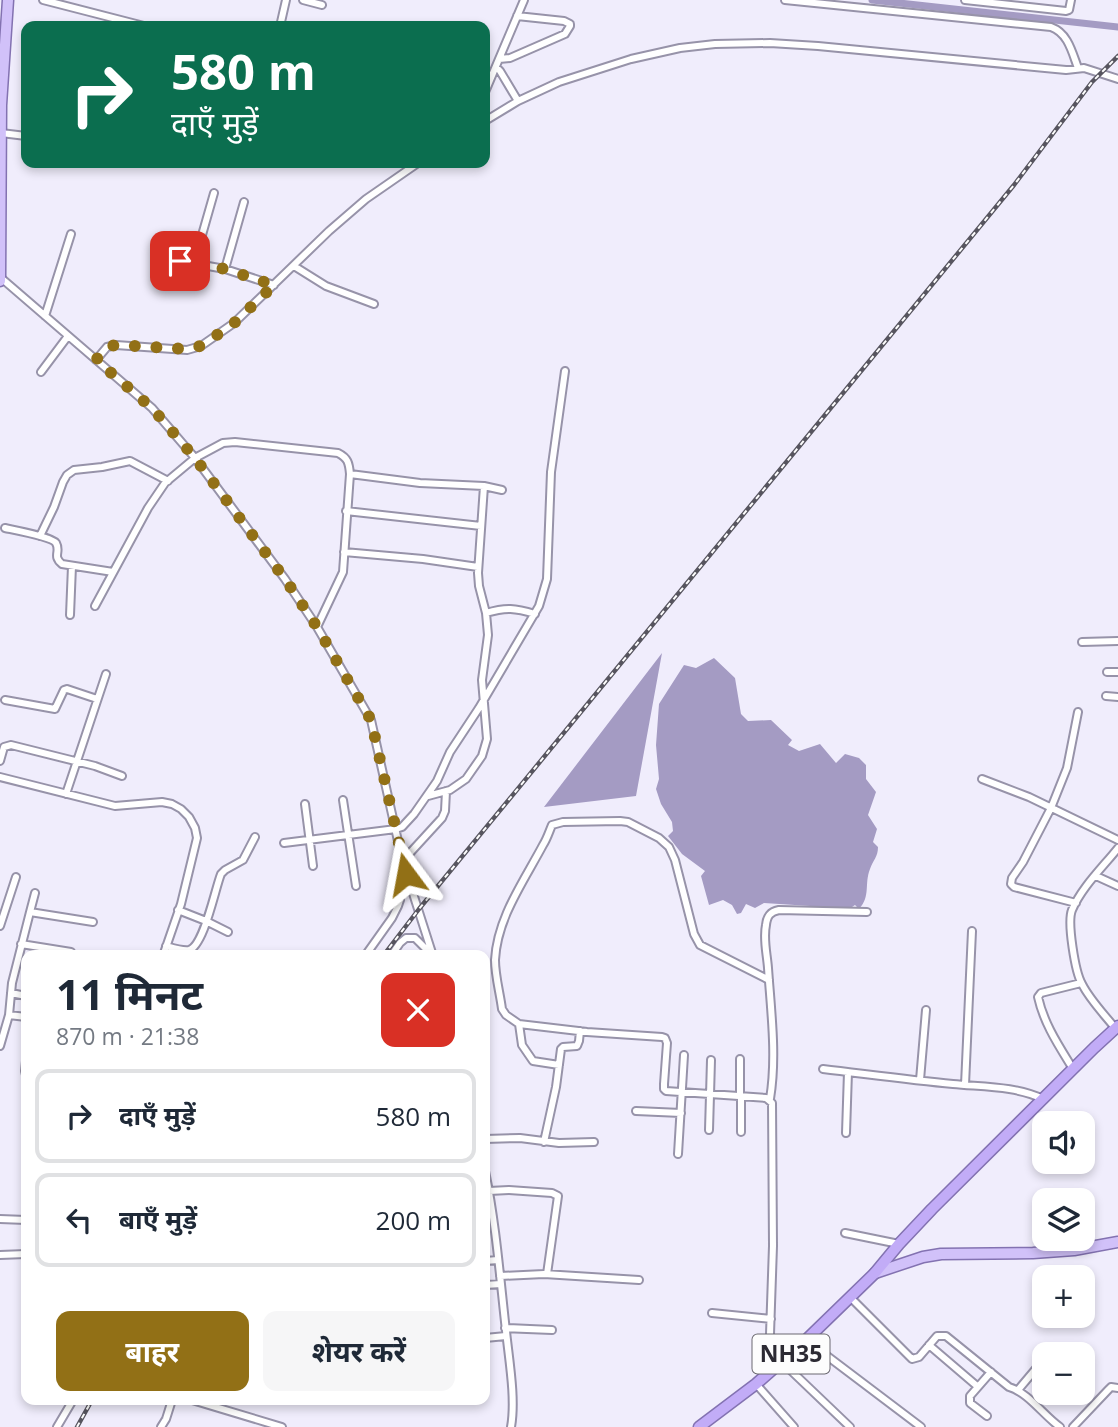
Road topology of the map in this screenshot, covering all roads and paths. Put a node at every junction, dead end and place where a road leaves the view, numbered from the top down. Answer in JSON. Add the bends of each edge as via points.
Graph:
{"nodes":[{"id":1,"x":8,"y":0,"type":"edge"},
{"id":2,"x":43,"y":0,"type":"edge"},
{"id":3,"x":286,"y":0,"type":"edge"},
{"id":4,"x":303,"y":0,"type":"edge"},
{"id":5,"x":524,"y":0,"type":"edge"},
{"id":6,"x":785,"y":0,"type":"edge"},
{"id":7,"x":965,"y":0,"type":"edge"},
{"id":8,"x":1071,"y":0,"type":"edge"},
{"id":9,"x":322,"y":5,"type":"dead end"},
{"id":10,"x":517,"y":16,"type":"junction"},
{"id":11,"x":125,"y":21,"type":"edge"},
{"id":12,"x":281,"y":21,"type":"edge"},
{"id":13,"x":499,"y":59,"type":"junction"},
{"id":14,"x":496,"y":67,"type":"junction"},
{"id":15,"x":1078,"y":68,"type":"junction"},
{"id":16,"x":1118,"y":79,"type":"edge"},
{"id":17,"x":490,"y":81,"type":"edge"},
{"id":18,"x":518,"y":101,"type":"junction"},
{"id":19,"x":490,"y":118,"type":"edge"},
{"id":20,"x":1,"y":133,"type":"edge"},
{"id":21,"x":21,"y":135,"type":"edge"},
{"id":22,"x":1,"y":160,"type":"edge"},
{"id":23,"x":411,"y":168,"type":"edge"},
{"id":24,"x":214,"y":192,"type":"dead end"},
{"id":25,"x":244,"y":202,"type":"dead end"},
{"id":26,"x":71,"y":234,"type":"dead end"},
{"id":27,"x":180,"y":261,"type":"dead end"},
{"id":28,"x":194,"y":263,"type":"junction"},
{"id":29,"x":294,"y":266,"type":"junction"},
{"id":30,"x":225,"y":269,"type":"junction"},
{"id":31,"x":0,"y":279,"type":"edge"},
{"id":32,"x":274,"y":285,"type":"junction"},
{"id":33,"x":374,"y":304,"type":"dead end"},
{"id":34,"x":45,"y":316,"type":"junction"},
{"id":35,"x":68,"y":336,"type":"junction"},
{"id":36,"x":96,"y":360,"type":"junction"},
{"id":37,"x":565,"y":371,"type":"dead end"},
{"id":38,"x":41,"y":372,"type":"dead end"},
{"id":39,"x":195,"y":458,"type":"junction"},
{"id":40,"x":350,"y":474,"type":"junction"},
{"id":41,"x":168,"y":481,"type":"junction"},
{"id":42,"x":484,"y":486,"type":"junction"},
{"id":43,"x":502,"y":490,"type":"dead end"},
{"id":44,"x":346,"y":510,"type":"junction"},
{"id":45,"x":481,"y":526,"type":"junction"},
{"id":46,"x":5,"y":528,"type":"dead end"},
{"id":47,"x":40,"y":537,"type":"junction"},
{"id":48,"x":344,"y":552,"type":"junction"},
{"id":49,"x":72,"y":566,"type":"junction"},
{"id":50,"x":478,"y":567,"type":"junction"},
{"id":51,"x":113,"y":572,"type":"junction"},
{"id":52,"x":95,"y":606,"type":"dead end"},
{"id":53,"x":486,"y":613,"type":"junction"},
{"id":54,"x":535,"y":614,"type":"junction"},
{"id":55,"x":70,"y":615,"type":"dead end"},
{"id":56,"x":317,"y":627,"type":"junction"},
{"id":57,"x":1118,"y":641,"type":"edge"},
{"id":58,"x":1082,"y":642,"type":"dead end"},
{"id":59,"x":1107,"y":672,"type":"dead end"},
{"id":60,"x":1118,"y":672,"type":"edge"},
{"id":61,"x":106,"y":674,"type":"dead end"},
{"id":62,"x":1106,"y":696,"type":"dead end"},
{"id":63,"x":1118,"y":697,"type":"edge"},
{"id":64,"x":97,"y":699,"type":"junction"},
{"id":65,"x":5,"y":700,"type":"dead end"},
{"id":66,"x":483,"y":702,"type":"junction"},
{"id":67,"x":1078,"y":712,"type":"dead end"},
{"id":68,"x":2,"y":746,"type":"edge"},
{"id":69,"x":0,"y":761,"type":"edge"},
{"id":70,"x":76,"y":762,"type":"junction"},
{"id":71,"x":122,"y":776,"type":"dead end"},
{"id":72,"x":0,"y":777,"type":"edge"},
{"id":73,"x":982,"y":779,"type":"dead end"},
{"id":74,"x":446,"y":791,"type":"junction"},
{"id":75,"x":66,"y":794,"type":"junction"},
{"id":76,"x":426,"y":797,"type":"junction"},
{"id":77,"x":343,"y":800,"type":"dead end"},
{"id":78,"x":305,"y":804,"type":"dead end"},
{"id":79,"x":1051,"y":808,"type":"junction"},
{"id":80,"x":396,"y":829,"type":"junction"},
{"id":81,"x":348,"y":835,"type":"junction"},
{"id":82,"x":254,"y":837,"type":"dead end"},
{"id":83,"x":310,"y":839,"type":"junction"},
{"id":84,"x":1118,"y":840,"type":"edge"},
{"id":85,"x":284,"y":842,"type":"dead end"},
{"id":86,"x":1118,"y":848,"type":"edge"},
{"id":87,"x":402,"y":859,"type":"junction"},
{"id":88,"x":313,"y":866,"type":"dead end"},
{"id":89,"x":1096,"y":876,"type":"junction"},
{"id":90,"x":16,"y":877,"type":"dead end"},
{"id":91,"x":356,"y":886,"type":"dead end"},
{"id":92,"x":1118,"y":886,"type":"edge"},
{"id":93,"x":35,"y":893,"type":"dead end"},
{"id":94,"x":1076,"y":903,"type":"junction"},
{"id":95,"x":178,"y":910,"type":"junction"},
{"id":96,"x":30,"y":912,"type":"junction"},
{"id":97,"x":866,"y":912,"type":"dead end"},
{"id":98,"x":206,"y":921,"type":"junction"},
{"id":99,"x":93,"y":922,"type":"dead end"},
{"id":100,"x":0,"y":926,"type":"edge"},
{"id":101,"x":972,"y":931,"type":"dead end"},
{"id":102,"x":228,"y":932,"type":"dead end"},
{"id":103,"x":22,"y":944,"type":"junction"},
{"id":104,"x":166,"y":946,"type":"junction"},
{"id":105,"x":59,"y":950,"type":"edge"},
{"id":106,"x":165,"y":950,"type":"edge"},
{"id":107,"x":369,"y":950,"type":"edge"},
{"id":108,"x":395,"y":950,"type":"edge"},
{"id":109,"x":428,"y":950,"type":"edge"},
{"id":110,"x":431,"y":950,"type":"edge"},
{"id":111,"x":15,"y":970,"type":"junction"},
{"id":112,"x":21,"y":971,"type":"edge"},
{"id":113,"x":769,"y":980,"type":"junction"},
{"id":114,"x":1081,"y":983,"type":"junction"},
{"id":115,"x":11,"y":993,"type":"junction"},
{"id":116,"x":21,"y":995,"type":"edge"},
{"id":117,"x":926,"y":1010,"type":"dead end"},
{"id":118,"x":9,"y":1015,"type":"junction"},
{"id":119,"x":21,"y":1016,"type":"edge"},
{"id":120,"x":519,"y":1024,"type":"junction"},
{"id":121,"x":1116,"y":1027,"type":"edge"},
{"id":122,"x":580,"y":1031,"type":"junction"},
{"id":123,"x":0,"y":1046,"type":"edge"},
{"id":124,"x":684,"y":1055,"type":"dead end"},
{"id":125,"x":740,"y":1059,"type":"dead end"},
{"id":126,"x":711,"y":1060,"type":"dead end"},
{"id":127,"x":559,"y":1065,"type":"junction"},
{"id":128,"x":823,"y":1069,"type":"dead end"},
{"id":129,"x":1073,"y":1069,"type":"junction"},
{"id":130,"x":848,"y":1072,"type":"junction"},
{"id":131,"x":920,"y":1080,"type":"junction"},
{"id":132,"x":965,"y":1085,"type":"junction"},
{"id":133,"x":681,"y":1092,"type":"junction"},
{"id":134,"x":710,"y":1094,"type":"junction"},
{"id":135,"x":741,"y":1096,"type":"junction"},
{"id":136,"x":770,"y":1099,"type":"junction"},
{"id":137,"x":1043,"y":1099,"type":"junction"},
{"id":138,"x":636,"y":1111,"type":"dead end"},
{"id":139,"x":681,"y":1113,"type":"junction"},
{"id":140,"x":709,"y":1130,"type":"dead end"},
{"id":141,"x":741,"y":1132,"type":"dead end"},
{"id":142,"x":846,"y":1133,"type":"dead end"},
{"id":143,"x":490,"y":1139,"type":"edge"},
{"id":144,"x":544,"y":1142,"type":"junction"},
{"id":145,"x":594,"y":1142,"type":"dead end"},
{"id":146,"x":678,"y":1154,"type":"dead end"},
{"id":147,"x":490,"y":1191,"type":"edge"},
{"id":148,"x":490,"y":1199,"type":"edge"},
{"id":149,"x":0,"y":1219,"type":"edge"},
{"id":150,"x":21,"y":1220,"type":"edge"},
{"id":151,"x":845,"y":1233,"type":"dead end"},
{"id":152,"x":1118,"y":1242,"type":"edge"},
{"id":153,"x":898,"y":1244,"type":"junction"},
{"id":154,"x":21,"y":1254,"type":"edge"},
{"id":155,"x":0,"y":1255,"type":"edge"},
{"id":156,"x":498,"y":1260,"type":"junction"},
{"id":157,"x":490,"y":1261,"type":"edge"},
{"id":158,"x":875,"y":1273,"type":"junction"},
{"id":159,"x":547,"y":1274,"type":"junction"},
{"id":160,"x":500,"y":1280,"type":"junction"},
{"id":161,"x":639,"y":1280,"type":"dead end"},
{"id":162,"x":490,"y":1283,"type":"edge"},
{"id":163,"x":850,"y":1297,"type":"junction"},
{"id":164,"x":712,"y":1313,"type":"dead end"},
{"id":165,"x":771,"y":1319,"type":"junction"},
{"id":166,"x":552,"y":1330,"type":"dead end"},
{"id":167,"x":506,"y":1332,"type":"junction"},
{"id":168,"x":490,"y":1337,"type":"edge"},
{"id":169,"x":806,"y":1340,"type":"junction"},
{"id":170,"x":929,"y":1345,"type":"junction"},
{"id":171,"x":782,"y":1362,"type":"junction"},
{"id":172,"x":772,"y":1371,"type":"junction"},
{"id":173,"x":991,"y":1372,"type":"junction"},
{"id":174,"x":1032,"y":1373,"type":"edge"},
{"id":175,"x":757,"y":1384,"type":"junction"},
{"id":176,"x":977,"y":1386,"type":"junction"},
{"id":177,"x":1118,"y":1388,"type":"edge"},
{"id":178,"x":1018,"y":1390,"type":"junction"},
{"id":179,"x":69,"y":1405,"type":"edge"},
{"id":180,"x":170,"y":1405,"type":"edge"},
{"id":181,"x":209,"y":1405,"type":"edge"},
{"id":182,"x":987,"y":1416,"type":"dead end"},
{"id":183,"x":57,"y":1427,"type":"edge"},
{"id":184,"x":161,"y":1427,"type":"edge"},
{"id":185,"x":282,"y":1427,"type":"edge"},
{"id":186,"x":511,"y":1427,"type":"edge"},
{"id":187,"x":699,"y":1427,"type":"edge"},
{"id":188,"x":794,"y":1427,"type":"edge"},
{"id":189,"x":850,"y":1427,"type":"edge"},
{"id":190,"x":921,"y":1427,"type":"edge"},
{"id":191,"x":1060,"y":1427,"type":"edge"},
{"id":192,"x":1073,"y":1427,"type":"edge"}],
"edges":[{"from":1,"to":20,"type":"main road"},
{"from":2,"to":11,"type":"street"},
{"from":3,"to":12,"type":"street"},
{"from":4,"to":9,"type":"street"},
{"from":5,"to":10,"type":"street"},
{"from":6,"to":15,"type":"street","via":[[1051,27],[1067,40]]},
{"from":7,"to":8,"type":"street","via":[[1066,11]]},
{"from":10,"to":13,"type":"street"},
{"from":10,"to":13,"type":"street","via":[[564,21],[570,26],[565,34]]},
{"from":13,"to":14,"type":"street"},
{"from":14,"to":17,"type":"street"},
{"from":14,"to":18,"type":"street"},
{"from":15,"to":16,"type":"street"},
{"from":15,"to":18,"type":"street","via":[[806,45],[715,44],[631,59],[559,82]]},
{"from":18,"to":19,"type":"street"},
{"from":20,"to":21,"type":"street"},
{"from":20,"to":22,"type":"main road"},
{"from":22,"to":31,"type":"main road"},
{"from":23,"to":29,"type":"street","via":[[366,199]]},
{"from":24,"to":28,"type":"street"},
{"from":25,"to":30,"type":"street"},
{"from":26,"to":34,"type":"street"},
{"from":27,"to":28,"type":"street"},
{"from":28,"to":30,"type":"street"},
{"from":29,"to":32,"type":"street"},
{"from":29,"to":33,"type":"street","via":[[326,286]]},
{"from":30,"to":32,"type":"street"},
{"from":31,"to":34,"type":"street"},
{"from":32,"to":36,"type":"street","via":[[234,323],[201,346],[116,345],[107,347]]},
{"from":34,"to":35,"type":"street"},
{"from":35,"to":36,"type":"street"},
{"from":35,"to":38,"type":"street"},
{"from":36,"to":39,"type":"street","via":[[152,408]]},
{"from":37,"to":54,"type":"street","via":[[551,472],[547,579]]},
{"from":39,"to":40,"type":"street","via":[[223,443],[291,447],[338,453],[346,457]]},
{"from":39,"to":41,"type":"street"},
{"from":39,"to":56,"type":"street"},
{"from":40,"to":42,"type":"street"},
{"from":40,"to":44,"type":"street"},
{"from":41,"to":47,"type":"street","via":[[130,461],[74,470],[62,482]]},
{"from":41,"to":51,"type":"street"},
{"from":42,"to":43,"type":"street"},
{"from":42,"to":45,"type":"street"},
{"from":44,"to":45,"type":"street"},
{"from":44,"to":48,"type":"street"},
{"from":45,"to":50,"type":"street"},
{"from":46,"to":47,"type":"street"},
{"from":47,"to":49,"type":"street","via":[[55,542],[59,562]]},
{"from":48,"to":50,"type":"street"},
{"from":48,"to":56,"type":"street","via":[[343,572]]},
{"from":49,"to":51,"type":"street"},
{"from":49,"to":55,"type":"street"},
{"from":50,"to":53,"type":"street"},
{"from":51,"to":52,"type":"street"},
{"from":53,"to":54,"type":"street","via":[[514,608]]},
{"from":53,"to":66,"type":"street"},
{"from":54,"to":66,"type":"street"},
{"from":56,"to":80,"type":"street","via":[[371,720]]},
{"from":57,"to":58,"type":"street"},
{"from":59,"to":60,"type":"street"},
{"from":61,"to":64,"type":"street"},
{"from":62,"to":63,"type":"street"},
{"from":64,"to":65,"type":"street","via":[[67,689],[55,709]]},
{"from":64,"to":70,"type":"street"},
{"from":66,"to":74,"type":"street","via":[[487,739],[482,756],[466,779]]},
{"from":66,"to":76,"type":"street"},
{"from":67,"to":79,"type":"street","via":[[1067,768]]},
{"from":68,"to":69,"type":"street"},
{"from":68,"to":70,"type":"street"},
{"from":70,"to":71,"type":"street"},
{"from":70,"to":75,"type":"street"},
{"from":72,"to":75,"type":"street"},
{"from":73,"to":79,"type":"street"},
{"from":74,"to":76,"type":"street"},
{"from":74,"to":87,"type":"street","via":[[442,818]]},
{"from":75,"to":95,"type":"street","via":[[115,806],[162,802],[189,817],[197,838]]},
{"from":76,"to":80,"type":"street"},
{"from":77,"to":81,"type":"street"},
{"from":78,"to":83,"type":"street"},
{"from":79,"to":84,"type":"street"},
{"from":79,"to":94,"type":"street","via":[[1011,884]]},
{"from":80,"to":81,"type":"street"},
{"from":80,"to":87,"type":"street"},
{"from":81,"to":83,"type":"street"},
{"from":81,"to":91,"type":"street"},
{"from":82,"to":98,"type":"street","via":[[243,860],[221,874]]},
{"from":83,"to":85,"type":"street"},
{"from":83,"to":88,"type":"street"},
{"from":86,"to":89,"type":"street"},
{"from":87,"to":107,"type":"street","via":[[398,906]]},
{"from":87,"to":110,"type":"street"},
{"from":89,"to":92,"type":"street"},
{"from":89,"to":94,"type":"street"},
{"from":90,"to":100,"type":"street"},
{"from":93,"to":96,"type":"street"},
{"from":94,"to":114,"type":"street","via":[[1070,922]]},
{"from":95,"to":98,"type":"street"},
{"from":95,"to":104,"type":"street"},
{"from":96,"to":99,"type":"street"},
{"from":96,"to":103,"type":"street"},
{"from":97,"to":113,"type":"street","via":[[772,912],[765,926]]},
{"from":98,"to":102,"type":"street"},
{"from":98,"to":104,"type":"street","via":[[191,949]]},
{"from":101,"to":132,"type":"street"},
{"from":103,"to":105,"type":"street"},
{"from":103,"to":111,"type":"street"},
{"from":104,"to":106,"type":"street"},
{"from":108,"to":109,"type":"street","via":[[404,938],[411,937]]},
{"from":111,"to":112,"type":"street"},
{"from":111,"to":115,"type":"street"},
{"from":113,"to":120,"type":"street","via":[[700,945],[675,860],[659,838],[628,822],[556,823],[506,914],[497,946],[502,1009]]},
{"from":113,"to":136,"type":"street"},
{"from":114,"to":121,"type":"street"},
{"from":114,"to":129,"type":"street","via":[[1038,997],[1052,1034]]},
{"from":115,"to":116,"type":"street"},
{"from":115,"to":118,"type":"street"},
{"from":117,"to":131,"type":"street"},
{"from":118,"to":119,"type":"street"},
{"from":118,"to":123,"type":"street"},
{"from":120,"to":122,"type":"street"},
{"from":120,"to":127,"type":"street","via":[[522,1045],[533,1061]]},
{"from":121,"to":129,"type":"highway","number":"NH35"},
{"from":122,"to":127,"type":"street","via":[[577,1046],[561,1049]]},
{"from":122,"to":133,"type":"street","via":[[665,1038],[664,1088]]},
{"from":124,"to":133,"type":"street"},
{"from":125,"to":135,"type":"street"},
{"from":126,"to":134,"type":"street"},
{"from":127,"to":144,"type":"street"},
{"from":128,"to":130,"type":"street"},
{"from":129,"to":137,"type":"highway","number":"NH35"},
{"from":130,"to":131,"type":"street"},
{"from":130,"to":142,"type":"street"},
{"from":131,"to":132,"type":"street"},
{"from":132,"to":137,"type":"street","via":[[1031,1093]]},
{"from":133,"to":134,"type":"street"},
{"from":133,"to":139,"type":"street"},
{"from":134,"to":135,"type":"street"},
{"from":134,"to":140,"type":"street"},
{"from":135,"to":136,"type":"street"},
{"from":135,"to":141,"type":"street"},
{"from":136,"to":165,"type":"street","via":[[774,1108]]},
{"from":137,"to":153,"type":"highway","number":"NH35"},
{"from":138,"to":139,"type":"street"},
{"from":139,"to":146,"type":"street"},
{"from":143,"to":144,"type":"street"},
{"from":144,"to":145,"type":"street"},
{"from":147,"to":159,"type":"street","via":[[558,1196]]},
{"from":148,"to":156,"type":"street"},
{"from":149,"to":150,"type":"street"},
{"from":151,"to":153,"type":"street"},
{"from":152,"to":158,"type":"main road","via":[[1033,1253],[942,1254]]},
{"from":153,"to":158,"type":"highway","number":"NH35"},
{"from":154,"to":155,"type":"street"},
{"from":156,"to":157,"type":"street"},
{"from":156,"to":160,"type":"street"},
{"from":158,"to":163,"type":"highway","number":"NH35"},
{"from":159,"to":160,"type":"street"},
{"from":159,"to":161,"type":"street"},
{"from":160,"to":162,"type":"street"},
{"from":160,"to":167,"type":"street"},
{"from":163,"to":169,"type":"highway","number":"NH35"},
{"from":163,"to":170,"type":"street","via":[[912,1359]]},
{"from":164,"to":165,"type":"street"},
{"from":165,"to":172,"type":"street"},
{"from":166,"to":167,"type":"street"},
{"from":167,"to":168,"type":"street"},
{"from":167,"to":186,"type":"street"},
{"from":169,"to":171,"type":"highway","number":"NH35"},
{"from":169,"to":190,"type":"street"},
{"from":170,"to":173,"type":"street","via":[[937,1336],[946,1336]]},
{"from":170,"to":176,"type":"street"},
{"from":171,"to":172,"type":"highway","number":"NH35"},
{"from":171,"to":189,"type":"street"},
{"from":172,"to":175,"type":"highway","number":"NH35"},
{"from":173,"to":176,"type":"street"},
{"from":173,"to":178,"type":"street"},
{"from":174,"to":178,"type":"street"},
{"from":175,"to":187,"type":"highway","number":"NH35"},
{"from":175,"to":188,"type":"street"},
{"from":176,"to":182,"type":"street","via":[[970,1404]]},
{"from":177,"to":192,"type":"street","via":[[1111,1387]]},
{"from":178,"to":191,"type":"street"},
{"from":179,"to":183,"type":"street"},
{"from":180,"to":184,"type":"street"},
{"from":181,"to":185,"type":"street"}]}
